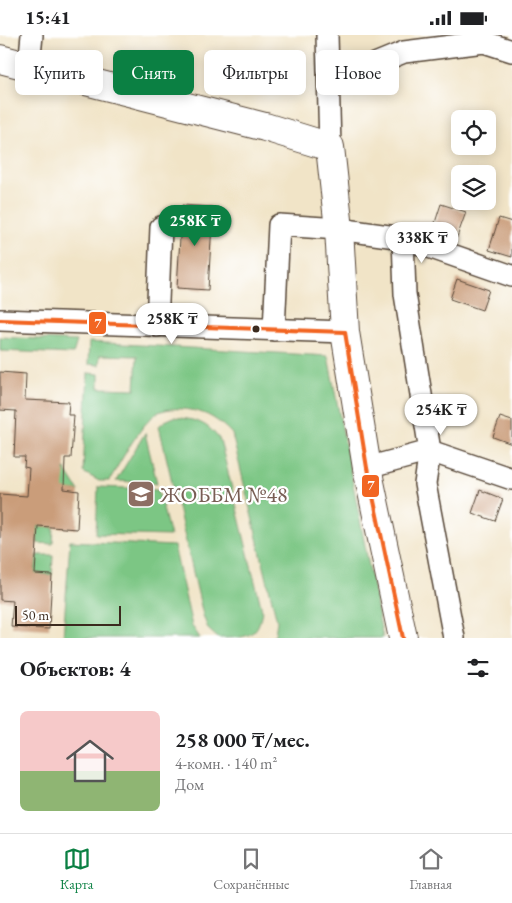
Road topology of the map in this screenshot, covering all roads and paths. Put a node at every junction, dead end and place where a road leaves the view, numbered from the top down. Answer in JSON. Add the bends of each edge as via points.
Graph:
{"nodes":[{"id":1,"x":32,"y":35,"type":"edge"},
{"id":2,"x":328,"y":35,"type":"edge"},
{"id":3,"x":31,"y":50,"type":"edge"},
{"id":4,"x":328,"y":50,"type":"edge"},
{"id":5,"x":512,"y":51,"type":"edge"},
{"id":6,"x":399,"y":54,"type":"edge"},
{"id":7,"x":0,"y":59,"type":"edge"},
{"id":8,"x":15,"y":63,"type":"edge"},
{"id":9,"x":103,"y":85,"type":"edge"},
{"id":10,"x":329,"y":95,"type":"edge"},
{"id":11,"x":330,"y":147,"type":"junction"},
{"id":12,"x":161,"y":227,"type":"dead end"},
{"id":13,"x":339,"y":229,"type":"junction"},
{"id":14,"x":404,"y":238,"type":"junction"},
{"id":15,"x":512,"y":276,"type":"edge"},
{"id":16,"x":0,"y":320,"type":"edge"},
{"id":17,"x":157,"y":326,"type":"junction"},
{"id":18,"x":274,"y":330,"type":"junction"},
{"id":19,"x":345,"y":332,"type":"junction"},
{"id":20,"x":430,"y":451,"type":"junction"},
{"id":21,"x":367,"y":468,"type":"junction"},
{"id":22,"x":512,"y":479,"type":"edge"},
{"id":23,"x":403,"y":638,"type":"edge"},
{"id":24,"x":454,"y":638,"type":"edge"}],
"edges":[{"from":1,"to":3,"type":"street"},
{"from":2,"to":4,"type":"street"},
{"from":5,"to":6,"type":"street","via":[[484,42]]},
{"from":7,"to":8,"type":"main road"},
{"from":9,"to":11,"type":"main road"},
{"from":10,"to":11,"type":"street"},
{"from":11,"to":13,"type":"main road"},
{"from":12,"to":17,"type":"street"},
{"from":13,"to":14,"type":"street"},
{"from":13,"to":18,"type":"street","via":[[279,225]]},
{"from":13,"to":19,"type":"main road"},
{"from":14,"to":15,"type":"street"},
{"from":14,"to":20,"type":"street","via":[[404,294]]},
{"from":16,"to":17,"type":"street"},
{"from":17,"to":18,"type":"street"},
{"from":18,"to":19,"type":"street"},
{"from":19,"to":21,"type":"main road"},
{"from":20,"to":21,"type":"street"},
{"from":20,"to":22,"type":"street"},
{"from":20,"to":24,"type":"street","via":[[425,484]]},
{"from":21,"to":23,"type":"main road"}]}
